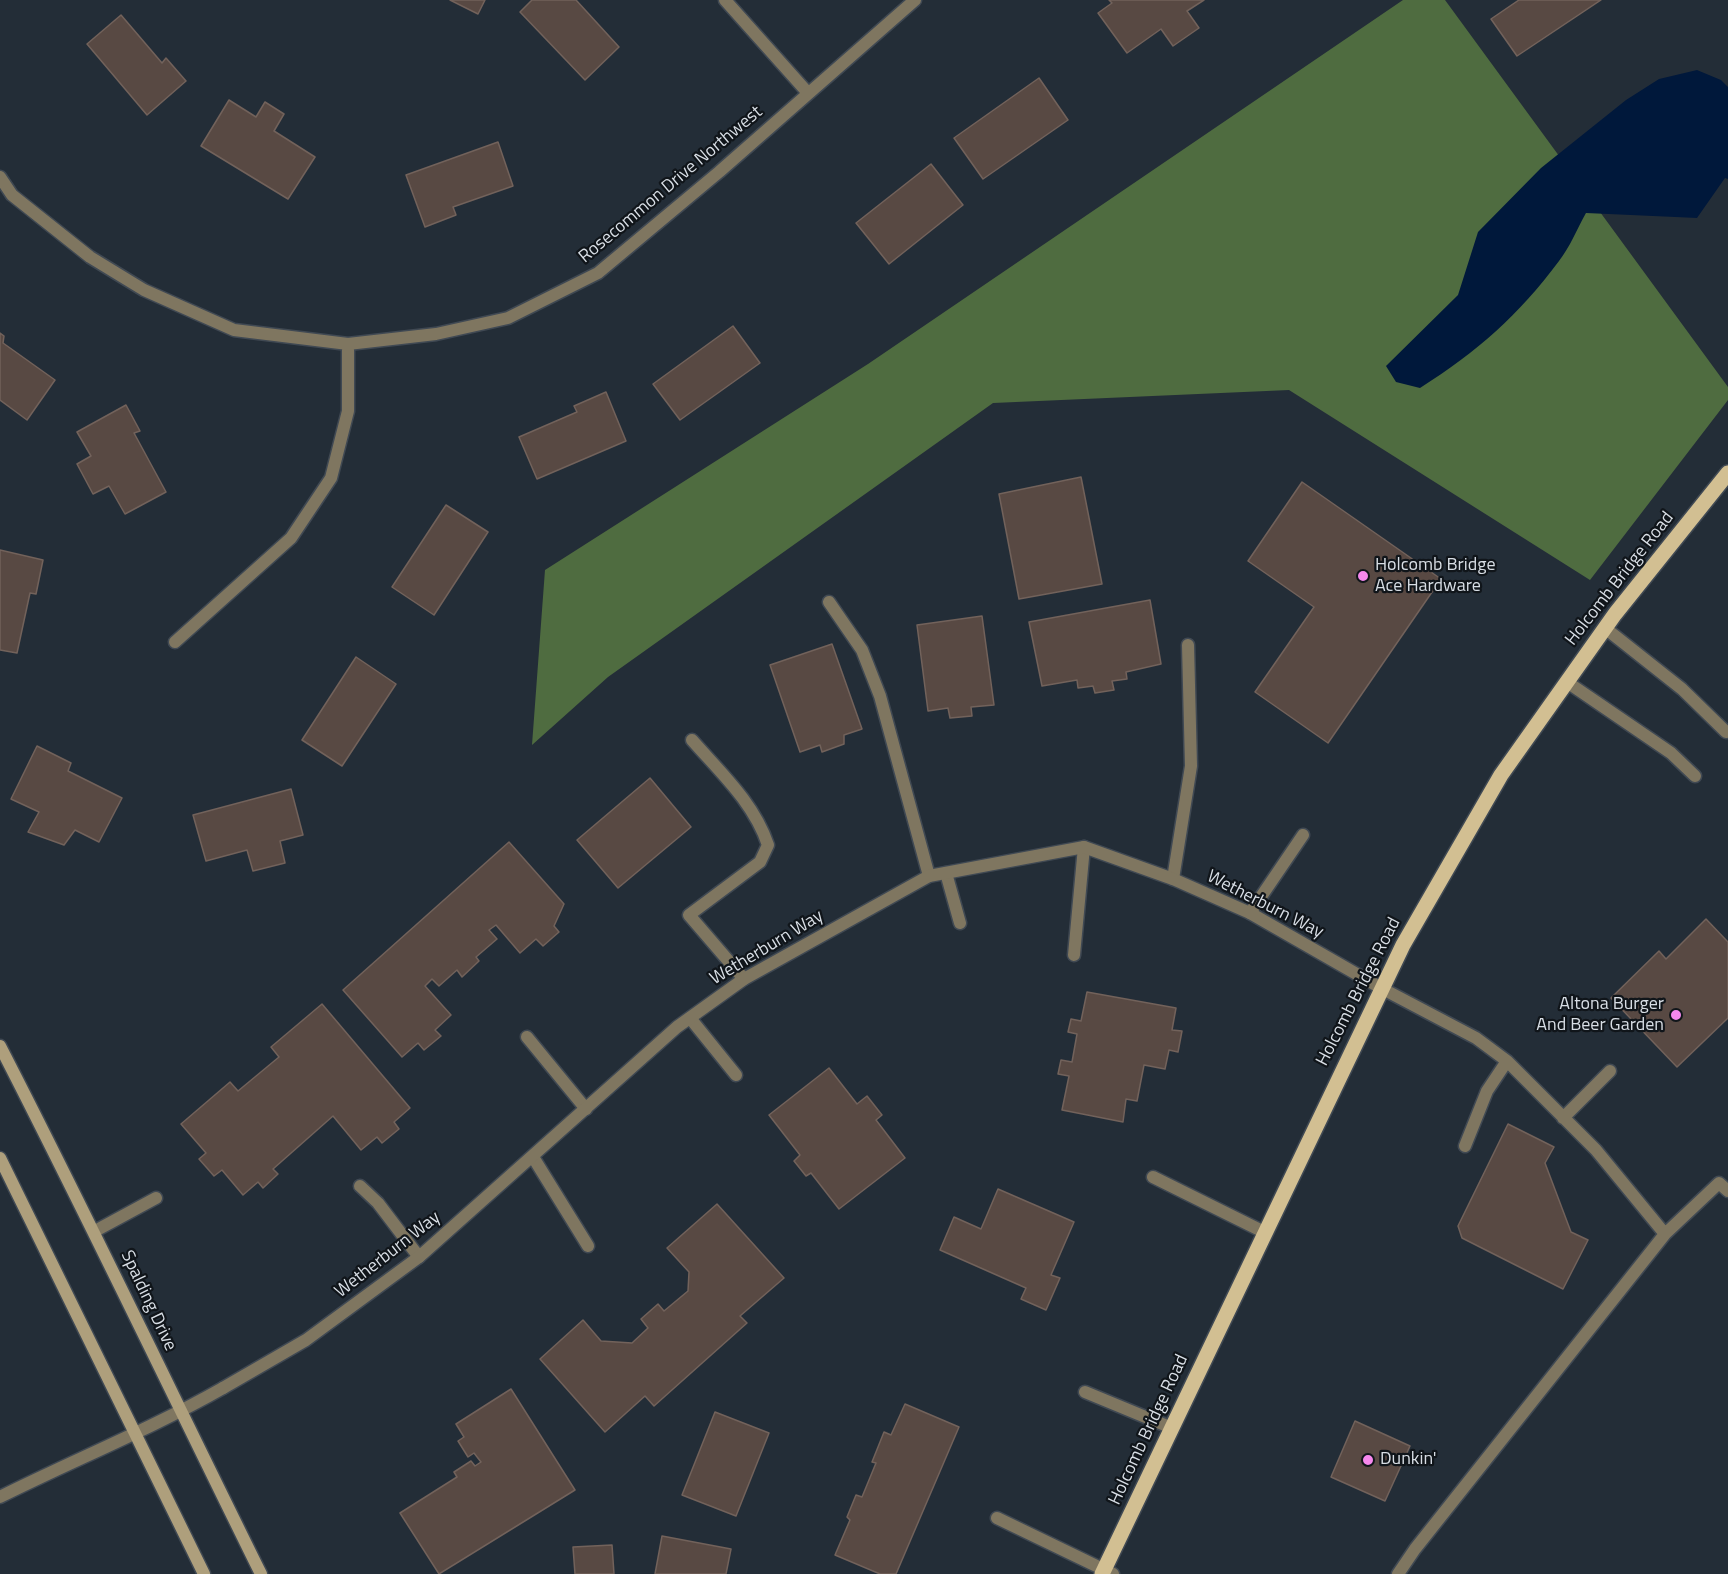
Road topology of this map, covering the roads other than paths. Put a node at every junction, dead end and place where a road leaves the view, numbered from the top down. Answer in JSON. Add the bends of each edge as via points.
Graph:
{"nodes":[{"id":1,"x":725,"y":0,"type":"edge"},
{"id":2,"x":915,"y":0,"type":"edge"},
{"id":3,"x":808,"y":93,"type":"junction"},
{"id":4,"x":0,"y":177,"type":"edge"},
{"id":5,"x":348,"y":344,"type":"junction"},
{"id":6,"x":1728,"y":473,"type":"edge"},
{"id":7,"x":829,"y":602,"type":"dead end"},
{"id":8,"x":1605,"y":628,"type":"junction"},
{"id":9,"x":175,"y":642,"type":"dead end"},
{"id":10,"x":1188,"y":645,"type":"dead end"},
{"id":11,"x":1567,"y":682,"type":"junction"},
{"id":12,"x":1726,"y":732,"type":"dead end"},
{"id":13,"x":692,"y":741,"type":"dead end"},
{"id":14,"x":1695,"y":776,"type":"dead end"},
{"id":15,"x":1303,"y":835,"type":"dead end"},
{"id":16,"x":1084,"y":848,"type":"junction"},
{"id":17,"x":946,"y":873,"type":"junction"},
{"id":18,"x":929,"y":876,"type":"junction"},
{"id":19,"x":1173,"y":879,"type":"junction"},
{"id":20,"x":1250,"y":913,"type":"junction"},
{"id":21,"x":960,"y":923,"type":"dead end"},
{"id":22,"x":1074,"y":955,"type":"dead end"},
{"id":23,"x":744,"y":979,"type":"junction"},
{"id":24,"x":1381,"y":988,"type":"junction"},
{"id":25,"x":690,"y":1018,"type":"junction"},
{"id":26,"x":527,"y":1037,"type":"dead end"},
{"id":27,"x":0,"y":1046,"type":"edge"},
{"id":28,"x":1507,"y":1061,"type":"junction"},
{"id":29,"x":1610,"y":1071,"type":"dead end"},
{"id":30,"x":736,"y":1075,"type":"dead end"},
{"id":31,"x":586,"y":1109,"type":"junction"},
{"id":32,"x":1563,"y":1118,"type":"junction"},
{"id":33,"x":1465,"y":1146,"type":"dead end"},
{"id":34,"x":533,"y":1157,"type":"junction"},
{"id":35,"x":0,"y":1158,"type":"edge"},
{"id":36,"x":1153,"y":1177,"type":"dead end"},
{"id":37,"x":360,"y":1186,"type":"dead end"},
{"id":38,"x":1728,"y":1191,"type":"edge"},
{"id":39,"x":156,"y":1198,"type":"dead end"},
{"id":40,"x":95,"y":1231,"type":"junction"},
{"id":41,"x":1264,"y":1232,"type":"junction"},
{"id":42,"x":1665,"y":1234,"type":"junction"},
{"id":43,"x":588,"y":1246,"type":"dead end"},
{"id":44,"x":419,"y":1257,"type":"junction"},
{"id":45,"x":1085,"y":1392,"type":"dead end"},
{"id":46,"x":180,"y":1412,"type":"junction"},
{"id":47,"x":1172,"y":1428,"type":"junction"},
{"id":48,"x":133,"y":1433,"type":"junction"},
{"id":49,"x":0,"y":1497,"type":"edge"},
{"id":50,"x":997,"y":1518,"type":"dead end"},
{"id":51,"x":1106,"y":1572,"type":"edge"},
{"id":52,"x":204,"y":1574,"type":"edge"},
{"id":53,"x":261,"y":1574,"type":"edge"},
{"id":54,"x":1398,"y":1574,"type":"edge"}],
"edges":[{"from":1,"to":3,"type":"street"},
{"from":2,"to":3,"type":"street","name":"Rosecommon Drive Northwest"},
{"from":3,"to":5,"type":"street","name":"Rosecommon Drive Northwest","via":[[598,273],[508,318],[436,334]]},
{"from":4,"to":5,"type":"street","name":"Rosecommon Drive Northwest","via":[[12,195],[90,257],[144,290],[234,330]]},
{"from":5,"to":9,"type":"street","via":[[348,411],[331,478],[291,538]]},
{"from":6,"to":8,"type":"main road","name":"Holcomb Bridge Road"},
{"from":7,"to":18,"type":"street","via":[[862,650],[880,696]]},
{"from":8,"to":11,"type":"main road","name":"Holcomb Bridge Road"},
{"from":8,"to":12,"type":"street","via":[[1682,689]]},
{"from":10,"to":19,"type":"street","via":[[1191,766]]},
{"from":11,"to":14,"type":"street","via":[[1671,753]]},
{"from":11,"to":24,"type":"main road","name":"Holcomb Bridge Road","via":[[1501,775]]},
{"from":13,"to":23,"type":"street","via":[[748,804],[768,845],[760,862],[689,915]]},
{"from":15,"to":20,"type":"street"},
{"from":16,"to":17,"type":"street","name":"Wetherburn Way"},
{"from":16,"to":19,"type":"street","name":"Wetherburn Way"},
{"from":16,"to":22,"type":"street"},
{"from":17,"to":18,"type":"street","name":"Wetherburn Way"},
{"from":17,"to":21,"type":"street"},
{"from":18,"to":23,"type":"street","name":"Wetherburn Way"},
{"from":19,"to":20,"type":"street","name":"Wetherburn Way"},
{"from":20,"to":24,"type":"street","name":"Wetherburn Way"},
{"from":23,"to":25,"type":"street","name":"Wetherburn Way"},
{"from":24,"to":28,"type":"street","name":"Wetherburn Way","via":[[1476,1038]]},
{"from":24,"to":41,"type":"main road","name":"Holcomb Bridge Road"},
{"from":25,"to":30,"type":"street"},
{"from":25,"to":31,"type":"street","name":"Wetherburn Way"},
{"from":26,"to":31,"type":"street"},
{"from":27,"to":40,"type":"main road","name":"Spalding Drive"},
{"from":28,"to":32,"type":"street","name":"Wetherburn Way"},
{"from":28,"to":33,"type":"street","via":[[1487,1091]]},
{"from":29,"to":32,"type":"street"},
{"from":31,"to":34,"type":"street","name":"Wetherburn Way"},
{"from":32,"to":42,"type":"street","name":"Wetherburn Way","via":[[1596,1150]]},
{"from":34,"to":43,"type":"street"},
{"from":34,"to":44,"type":"street","name":"Wetherburn Way"},
{"from":35,"to":48,"type":"main road"},
{"from":36,"to":41,"type":"street"},
{"from":37,"to":44,"type":"street"},
{"from":38,"to":42,"type":"street","via":[[1719,1183]]},
{"from":39,"to":40,"type":"street"},
{"from":40,"to":46,"type":"main road","name":"Spalding Drive"},
{"from":41,"to":47,"type":"main road","name":"Holcomb Bridge Road"},
{"from":42,"to":54,"type":"street"},
{"from":44,"to":46,"type":"street","name":"Wetherburn Way","via":[[306,1340]]},
{"from":45,"to":47,"type":"street"},
{"from":46,"to":48,"type":"street","name":"Wetherburn Way"},
{"from":46,"to":53,"type":"main road","name":"Spalding Drive"},
{"from":47,"to":51,"type":"main road","name":"Holcomb Bridge Road"},
{"from":48,"to":49,"type":"street","name":"Wetherburn Way"},
{"from":48,"to":52,"type":"main road"},
{"from":50,"to":51,"type":"street"}]}
